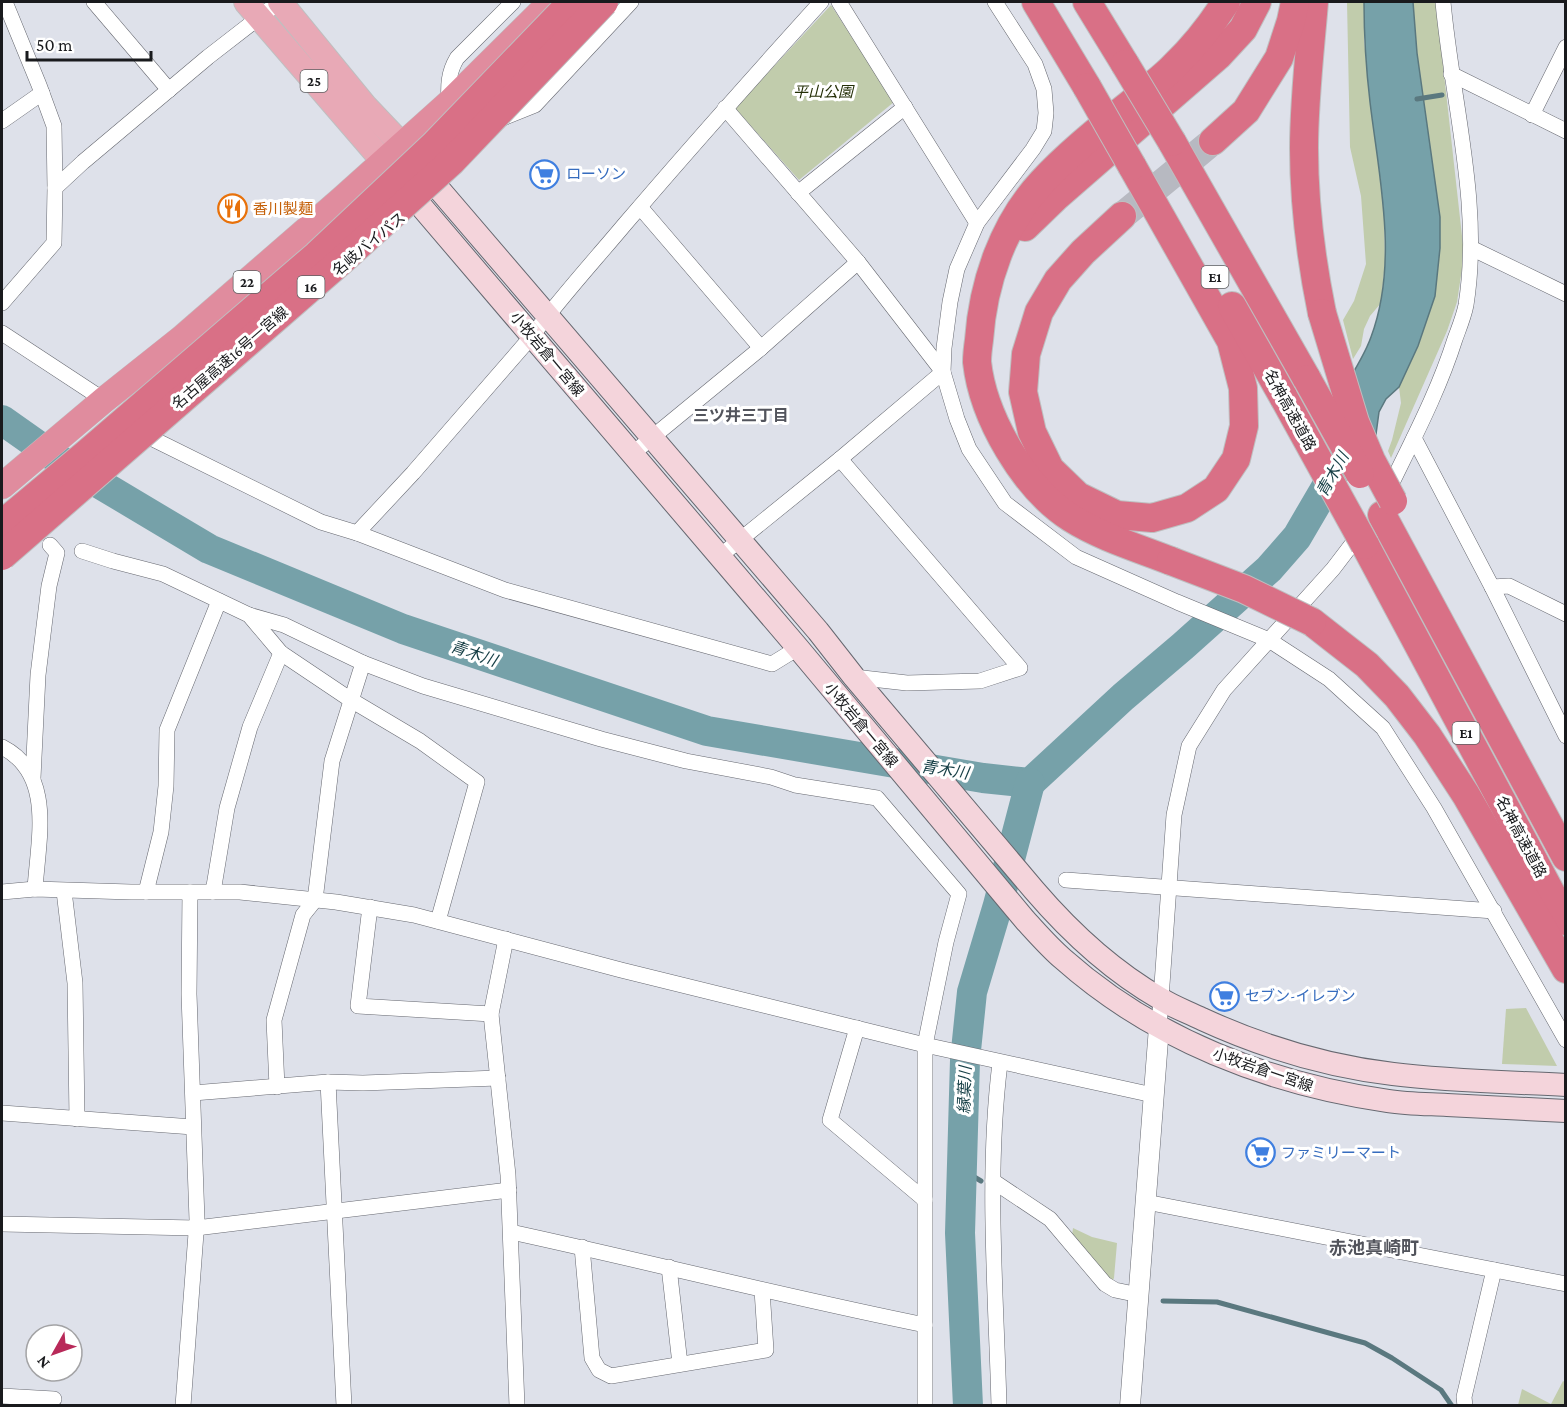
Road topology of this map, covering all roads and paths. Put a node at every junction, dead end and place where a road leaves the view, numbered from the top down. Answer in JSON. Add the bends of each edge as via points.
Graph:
{"nodes":[{"id":1,"x":5,"y":2,"type":"edge"},
{"id":2,"x":94,"y":2,"type":"edge"},
{"id":3,"x":279,"y":2,"type":"edge"},
{"id":4,"x":513,"y":2,"type":"edge"},
{"id":5,"x":551,"y":2,"type":"edge"},
{"id":6,"x":572,"y":2,"type":"edge"},
{"id":7,"x":604,"y":2,"type":"edge"},
{"id":8,"x":613,"y":2,"type":"edge"},
{"id":9,"x":631,"y":2,"type":"edge"},
{"id":10,"x":821,"y":2,"type":"edge"},
{"id":11,"x":839,"y":2,"type":"edge"},
{"id":12,"x":995,"y":2,"type":"edge"},
{"id":13,"x":1036,"y":2,"type":"edge"},
{"id":14,"x":1052,"y":2,"type":"edge"},
{"id":15,"x":1087,"y":2,"type":"edge"},
{"id":16,"x":1226,"y":2,"type":"edge"},
{"id":17,"x":1257,"y":2,"type":"edge"},
{"id":18,"x":1295,"y":2,"type":"edge"},
{"id":19,"x":1314,"y":2,"type":"edge"},
{"id":20,"x":1443,"y":2,"type":"edge"},
{"id":21,"x":253,"y":10,"type":"edge"},
{"id":22,"x":1566,"y":47,"type":"edge"},
{"id":23,"x":1451,"y":74,"type":"junction"},
{"id":24,"x":1093,"y":83,"type":"junction"},
{"id":25,"x":169,"y":90,"type":"junction"},
{"id":26,"x":42,"y":93,"type":"junction"},
{"id":27,"x":449,"y":103,"type":"junction"},
{"id":28,"x":905,"y":107,"type":"junction"},
{"id":29,"x":725,"y":108,"type":"junction"},
{"id":30,"x":1532,"y":115,"type":"junction"},
{"id":31,"x":503,"y":118,"type":"junction"},
{"id":32,"x":2,"y":121,"type":"edge"},
{"id":33,"x":1566,"y":131,"type":"edge"},
{"id":34,"x":1213,"y":141,"type":"tunnel mouth"},
{"id":35,"x":392,"y":153,"type":"junction"},
{"id":36,"x":1139,"y":161,"type":"junction"},
{"id":37,"x":55,"y":188,"type":"junction"},
{"id":38,"x":798,"y":193,"type":"junction"},
{"id":39,"x":426,"y":194,"type":"junction"},
{"id":40,"x":640,"y":207,"type":"junction"},
{"id":41,"x":1122,"y":216,"type":"tunnel mouth"},
{"id":42,"x":977,"y":224,"type":"junction"},
{"id":43,"x":1471,"y":248,"type":"junction"},
{"id":44,"x":998,"y":254,"type":"junction"},
{"id":45,"x":858,"y":262,"type":"junction"},
{"id":46,"x":1566,"y":294,"type":"edge"},
{"id":47,"x":2,"y":303,"type":"edge"},
{"id":48,"x":548,"y":315,"type":"junction"},
{"id":49,"x":2,"y":333,"type":"edge"},
{"id":50,"x":532,"y":336,"type":"junction"},
{"id":51,"x":760,"y":348,"type":"junction"},
{"id":52,"x":943,"y":372,"type":"junction"},
{"id":53,"x":96,"y":407,"type":"junction"},
{"id":54,"x":652,"y":437,"type":"junction"},
{"id":55,"x":1414,"y":438,"type":"junction"},
{"id":56,"x":144,"y":443,"type":"junction"},
{"id":57,"x":632,"y":454,"type":"junction"},
{"id":58,"x":840,"y":459,"type":"junction"},
{"id":59,"x":5,"y":483,"type":"edge"},
{"id":60,"x":1387,"y":508,"type":"junction"},
{"id":61,"x":2,"y":524,"type":"edge"},
{"id":62,"x":357,"y":533,"type":"junction"},
{"id":63,"x":739,"y":539,"type":"junction"},
{"id":64,"x":50,"y":545,"type":"dead end"},
{"id":65,"x":82,"y":551,"type":"dead end"},
{"id":66,"x":2,"y":556,"type":"edge"},
{"id":67,"x":720,"y":556,"type":"junction"},
{"id":68,"x":2,"y":565,"type":"edge"},
{"id":69,"x":1492,"y":587,"type":"junction"},
{"id":70,"x":219,"y":601,"type":"junction"},
{"id":71,"x":1566,"y":614,"type":"edge"},
{"id":72,"x":249,"y":615,"type":"junction"},
{"id":73,"x":1269,"y":640,"type":"junction"},
{"id":74,"x":798,"y":648,"type":"junction"},
{"id":75,"x":281,"y":652,"type":"junction"},
{"id":76,"x":363,"y":663,"type":"junction"},
{"id":77,"x":854,"y":677,"type":"junction"},
{"id":78,"x":351,"y":700,"type":"junction"},
{"id":79,"x":1566,"y":736,"type":"edge"},
{"id":80,"x":2,"y":747,"type":"edge"},
{"id":81,"x":33,"y":778,"type":"junction"},
{"id":82,"x":1566,"y":832,"type":"edge"},
{"id":83,"x":1566,"y":857,"type":"edge"},
{"id":84,"x":1066,"y":880,"type":"dead end"},
{"id":85,"x":1170,"y":888,"type":"junction"},
{"id":86,"x":35,"y":889,"type":"junction"},
{"id":87,"x":64,"y":891,"type":"junction"},
{"id":88,"x":2,"y":892,"type":"edge"},
{"id":89,"x":146,"y":892,"type":"junction"},
{"id":90,"x":190,"y":892,"type":"junction"},
{"id":91,"x":213,"y":892,"type":"junction"},
{"id":92,"x":315,"y":900,"type":"junction"},
{"id":93,"x":370,"y":908,"type":"junction"},
{"id":94,"x":1494,"y":911,"type":"junction"},
{"id":95,"x":438,"y":921,"type":"junction"},
{"id":96,"x":1566,"y":921,"type":"edge"},
{"id":97,"x":506,"y":939,"type":"junction"},
{"id":98,"x":1566,"y":969,"type":"edge"},
{"id":99,"x":1162,"y":1000,"type":"junction"},
{"id":100,"x":491,"y":1014,"type":"junction"},
{"id":101,"x":1159,"y":1027,"type":"junction"},
{"id":102,"x":857,"y":1028,"type":"junction"},
{"id":103,"x":1566,"y":1040,"type":"edge"},
{"id":104,"x":930,"y":1046,"type":"junction"},
{"id":105,"x":996,"y":1061,"type":"junction"},
{"id":106,"x":498,"y":1078,"type":"junction"},
{"id":107,"x":328,"y":1083,"type":"junction"},
{"id":108,"x":1566,"y":1085,"type":"edge"},
{"id":109,"x":277,"y":1087,"type":"junction"},
{"id":110,"x":193,"y":1093,"type":"junction"},
{"id":111,"x":1153,"y":1095,"type":"junction"},
{"id":112,"x":1566,"y":1111,"type":"edge"},
{"id":113,"x":2,"y":1113,"type":"edge"},
{"id":114,"x":77,"y":1119,"type":"junction"},
{"id":115,"x":193,"y":1127,"type":"junction"},
{"id":116,"x":993,"y":1181,"type":"junction"},
{"id":117,"x":509,"y":1190,"type":"junction"},
{"id":118,"x":925,"y":1200,"type":"junction"},
{"id":119,"x":1146,"y":1202,"type":"junction"},
{"id":120,"x":334,"y":1212,"type":"junction"},
{"id":121,"x":2,"y":1224,"type":"edge"},
{"id":122,"x":196,"y":1228,"type":"junction"},
{"id":123,"x":511,"y":1232,"type":"junction"},
{"id":124,"x":582,"y":1248,"type":"junction"},
{"id":125,"x":669,"y":1267,"type":"junction"},
{"id":126,"x":1494,"y":1270,"type":"junction"},
{"id":127,"x":1566,"y":1284,"type":"edge"},
{"id":128,"x":762,"y":1290,"type":"junction"},
{"id":129,"x":1138,"y":1295,"type":"junction"},
{"id":130,"x":925,"y":1325,"type":"junction"},
{"id":131,"x":680,"y":1364,"type":"junction"},
{"id":132,"x":2,"y":1396,"type":"edge"},
{"id":133,"x":54,"y":1399,"type":"dead end"},
{"id":134,"x":183,"y":1406,"type":"edge"},
{"id":135,"x":344,"y":1406,"type":"edge"},
{"id":136,"x":517,"y":1406,"type":"edge"},
{"id":137,"x":925,"y":1406,"type":"edge"},
{"id":138,"x":999,"y":1406,"type":"edge"},
{"id":139,"x":1130,"y":1406,"type":"edge"},
{"id":140,"x":1466,"y":1406,"type":"edge"}],
"edges":[{"from":1,"to":26,"type":"street"},
{"from":2,"to":25,"type":"street"},
{"from":3,"to":21,"type":"street"},
{"from":3,"to":35,"type":"main road","number":"25","via":[[365,106]]},
{"from":4,"to":27,"type":"street","via":[[457,58],[448,81]]},
{"from":5,"to":27,"type":"highway","number":"22"},
{"from":6,"to":61,"type":"highway","name":"名古屋高速16号一宮線","number":"16","bridge":true,"via":[[434,145],[317,255]]},
{"from":7,"to":66,"type":"highway","name":"名古屋高速16号一宮線","number":"16","bridge":true,"via":[[452,161]]},
{"from":8,"to":31,"type":"highway","name":"名岐バイパス"},
{"from":9,"to":31,"type":"street","via":[[535,105]]},
{"from":10,"to":29,"type":"street"},
{"from":11,"to":28,"type":"street"},
{"from":12,"to":42,"type":"street","via":[[1035,64],[1044,89],[1046,112],[1044,130],[1033,149]]},
{"from":13,"to":24,"type":"highway"},
{"from":14,"to":24,"type":"highway","name":"名神高速道路","number":"E1"},
{"from":15,"to":60,"type":"highway","name":"名神高速道路","number":"E1","bridge":true,"via":[[1307,379]]},
{"from":16,"to":44,"type":"highway","via":[[1208,30],[1174,67],[1041,183],[1016,217]]},
{"from":17,"to":44,"type":"highway","via":[[1243,29],[1218,56],[1056,197]]},
{"from":18,"to":34,"type":"highway","via":[[1279,58],[1246,111]]},
{"from":19,"to":60,"type":"highway","bridge":true,"via":[[1304,148],[1314,271],[1354,422]]},
{"from":20,"to":23,"type":"street"},
{"from":21,"to":25,"type":"street"},
{"from":21,"to":35,"type":"main road","number":"25"},
{"from":22,"to":30,"type":"street"},
{"from":23,"to":30,"type":"street"},
{"from":23,"to":43,"type":"street","via":[[1465,164]]},
{"from":24,"to":36,"type":"highway","name":"名神高速道路","number":"E1"},
{"from":25,"to":37,"type":"street"},
{"from":26,"to":32,"type":"street"},
{"from":26,"to":37,"type":"street","via":[[54,126]]},
{"from":27,"to":35,"type":"highway","number":"22"},
{"from":28,"to":38,"type":"street"},
{"from":28,"to":42,"type":"street"},
{"from":29,"to":38,"type":"street"},
{"from":29,"to":40,"type":"street"},
{"from":30,"to":33,"type":"street"},
{"from":31,"to":39,"type":"highway","name":"名岐バイパス"},
{"from":35,"to":39,"type":"main road","name":"小牧岩倉一宮線"},
{"from":35,"to":53,"type":"highway","number":"22","via":[[182,338]]},
{"from":36,"to":41,"type":"highway","via":[[1231,341],[1243,388],[1244,426],[1236,459],[1216,489],[1187,508],[1152,518],[1117,515],[1078,496],[1050,469],[1032,432],[1023,392],[1026,354],[1039,312],[1064,273]]},
{"from":36,"to":96,"type":"highway","name":"名神高速道路","number":"E1","bridge":true,"via":[[1284,398]]},
{"from":37,"to":47,"type":"street","via":[[54,243]]},
{"from":38,"to":45,"type":"street"},
{"from":39,"to":48,"type":"main road","name":"小牧岩倉一宮線"},
{"from":39,"to":50,"type":"main road","name":"小牧岩倉一宮線"},
{"from":39,"to":56,"type":"highway","name":"名岐バイパス"},
{"from":40,"to":48,"type":"street"},
{"from":40,"to":51,"type":"street"},
{"from":42,"to":52,"type":"street","via":[[957,269]]},
{"from":43,"to":46,"type":"street"},
{"from":43,"to":55,"type":"street","via":[[1466,307],[1446,366]]},
{"from":44,"to":98,"type":"highway","bridge":true,"via":[[980,321],[977,362],[987,404],[1019,466],[1071,518],[1244,589],[1312,622],[1367,664],[1427,735]]},
{"from":45,"to":51,"type":"street"},
{"from":45,"to":52,"type":"street"},
{"from":48,"to":50,"type":"street"},
{"from":48,"to":54,"type":"main road","name":"小牧岩倉一宮線"},
{"from":49,"to":53,"type":"street"},
{"from":50,"to":57,"type":"main road","name":"小牧岩倉一宮線"},
{"from":50,"to":62,"type":"street"},
{"from":51,"to":54,"type":"street"},
{"from":52,"to":58,"type":"street"},
{"from":52,"to":73,"type":"street","via":[[969,449],[1005,503],[1076,557]]},
{"from":53,"to":59,"type":"highway","number":"22"},
{"from":54,"to":57,"type":"street"},
{"from":54,"to":63,"type":"main road","name":"小牧岩倉一宮線"},
{"from":55,"to":69,"type":"street"},
{"from":55,"to":73,"type":"street","via":[[1381,505],[1333,569]]},
{"from":56,"to":62,"type":"street","via":[[321,522]]},
{"from":56,"to":68,"type":"highway","name":"名岐バイパス"},
{"from":57,"to":67,"type":"main road","name":"小牧岩倉一宮線"},
{"from":58,"to":63,"type":"street"},
{"from":58,"to":77,"type":"street","via":[[1020,668],[980,681],[907,683]]},
{"from":60,"to":82,"type":"highway"},
{"from":60,"to":83,"type":"highway","name":"名神高速道路","number":"E1"},
{"from":62,"to":74,"type":"street","via":[[505,590],[772,664]]},
{"from":63,"to":67,"type":"street"},
{"from":63,"to":77,"type":"main road","name":"小牧岩倉一宮線"},
{"from":64,"to":81,"type":"street","via":[[57,553],[38,675]]},
{"from":65,"to":70,"type":"street","via":[[163,573]]},
{"from":67,"to":74,"type":"main road","name":"小牧岩倉一宮線"},
{"from":69,"to":71,"type":"street","via":[[1509,586]]},
{"from":69,"to":79,"type":"street"},
{"from":70,"to":72,"type":"street"},
{"from":70,"to":89,"type":"street","via":[[167,730],[161,832]]},
{"from":72,"to":75,"type":"street"},
{"from":72,"to":76,"type":"street","via":[[284,625]]},
{"from":73,"to":85,"type":"street","via":[[1224,690],[1189,746],[1174,815]]},
{"from":73,"to":94,"type":"street","via":[[1329,679],[1383,728]]},
{"from":74,"to":101,"type":"main road","name":"小牧岩倉一宮線","via":[[1025,920],[1063,959]]},
{"from":75,"to":78,"type":"street"},
{"from":75,"to":91,"type":"street","via":[[250,727],[227,808]]},
{"from":76,"to":78,"type":"street"},
{"from":76,"to":104,"type":"street","via":[[423,686],[601,739],[795,785],[877,798],[959,894],[946,942]]},
{"from":77,"to":99,"type":"main road","name":"小牧岩倉一宮線","via":[[1059,919],[1102,957]]},
{"from":78,"to":92,"type":"street","via":[[332,761]]},
{"from":78,"to":95,"type":"street","via":[[420,741],[477,783]]},
{"from":80,"to":81,"type":"street","via":[[14,753]]},
{"from":81,"to":86,"type":"street","via":[[41,811]]},
{"from":84,"to":85,"type":"street"},
{"from":85,"to":94,"type":"street"},
{"from":85,"to":99,"type":"street"},
{"from":86,"to":87,"type":"street"},
{"from":86,"to":88,"type":"street"},
{"from":87,"to":89,"type":"street"},
{"from":87,"to":114,"type":"street","via":[[75,983]]},
{"from":89,"to":90,"type":"street"},
{"from":90,"to":91,"type":"street"},
{"from":90,"to":110,"type":"street"},
{"from":91,"to":92,"type":"street"},
{"from":92,"to":93,"type":"street"},
{"from":92,"to":109,"type":"street","via":[[303,915],[274,1020]]},
{"from":93,"to":95,"type":"street"},
{"from":93,"to":100,"type":"street","via":[[358,1006]]},
{"from":94,"to":103,"type":"street"},
{"from":95,"to":97,"type":"street"},
{"from":97,"to":100,"type":"street"},
{"from":97,"to":102,"type":"street"},
{"from":99,"to":101,"type":"street"},
{"from":99,"to":108,"type":"main road","name":"小牧岩倉一宮線","via":[[1269,1047],[1344,1066],[1395,1074]]},
{"from":100,"to":106,"type":"street"},
{"from":101,"to":111,"type":"street"},
{"from":101,"to":112,"type":"main road","name":"小牧岩倉一宮線","via":[[1219,1057],[1327,1091],[1391,1101]]},
{"from":102,"to":104,"type":"street"},
{"from":102,"to":118,"type":"street","via":[[830,1120]]},
{"from":104,"to":105,"type":"street"},
{"from":104,"to":118,"type":"street"},
{"from":105,"to":111,"type":"street"},
{"from":105,"to":116,"type":"street"},
{"from":106,"to":107,"type":"street"},
{"from":106,"to":117,"type":"street"},
{"from":107,"to":109,"type":"street"},
{"from":107,"to":120,"type":"street"},
{"from":109,"to":110,"type":"street"},
{"from":110,"to":115,"type":"street"},
{"from":111,"to":119,"type":"street"},
{"from":113,"to":114,"type":"street"},
{"from":114,"to":115,"type":"street"},
{"from":115,"to":122,"type":"street"},
{"from":116,"to":129,"type":"street","via":[[1050,1219],[1105,1284]]},
{"from":116,"to":138,"type":"street"},
{"from":117,"to":120,"type":"street"},
{"from":117,"to":123,"type":"street"},
{"from":118,"to":130,"type":"street"},
{"from":119,"to":126,"type":"street"},
{"from":119,"to":129,"type":"street"},
{"from":120,"to":122,"type":"street"},
{"from":120,"to":135,"type":"street"},
{"from":121,"to":122,"type":"street"},
{"from":122,"to":134,"type":"street"},
{"from":123,"to":124,"type":"street"},
{"from":123,"to":136,"type":"street"},
{"from":124,"to":125,"type":"street"},
{"from":124,"to":131,"type":"street","via":[[592,1358],[598,1370],[611,1376]]},
{"from":125,"to":128,"type":"street"},
{"from":125,"to":131,"type":"street"},
{"from":126,"to":127,"type":"street"},
{"from":126,"to":140,"type":"street","via":[[1464,1397]]},
{"from":128,"to":130,"type":"street"},
{"from":128,"to":131,"type":"street","via":[[766,1350]]},
{"from":129,"to":139,"type":"street"},
{"from":130,"to":137,"type":"street"},
{"from":132,"to":133,"type":"street"}]}
